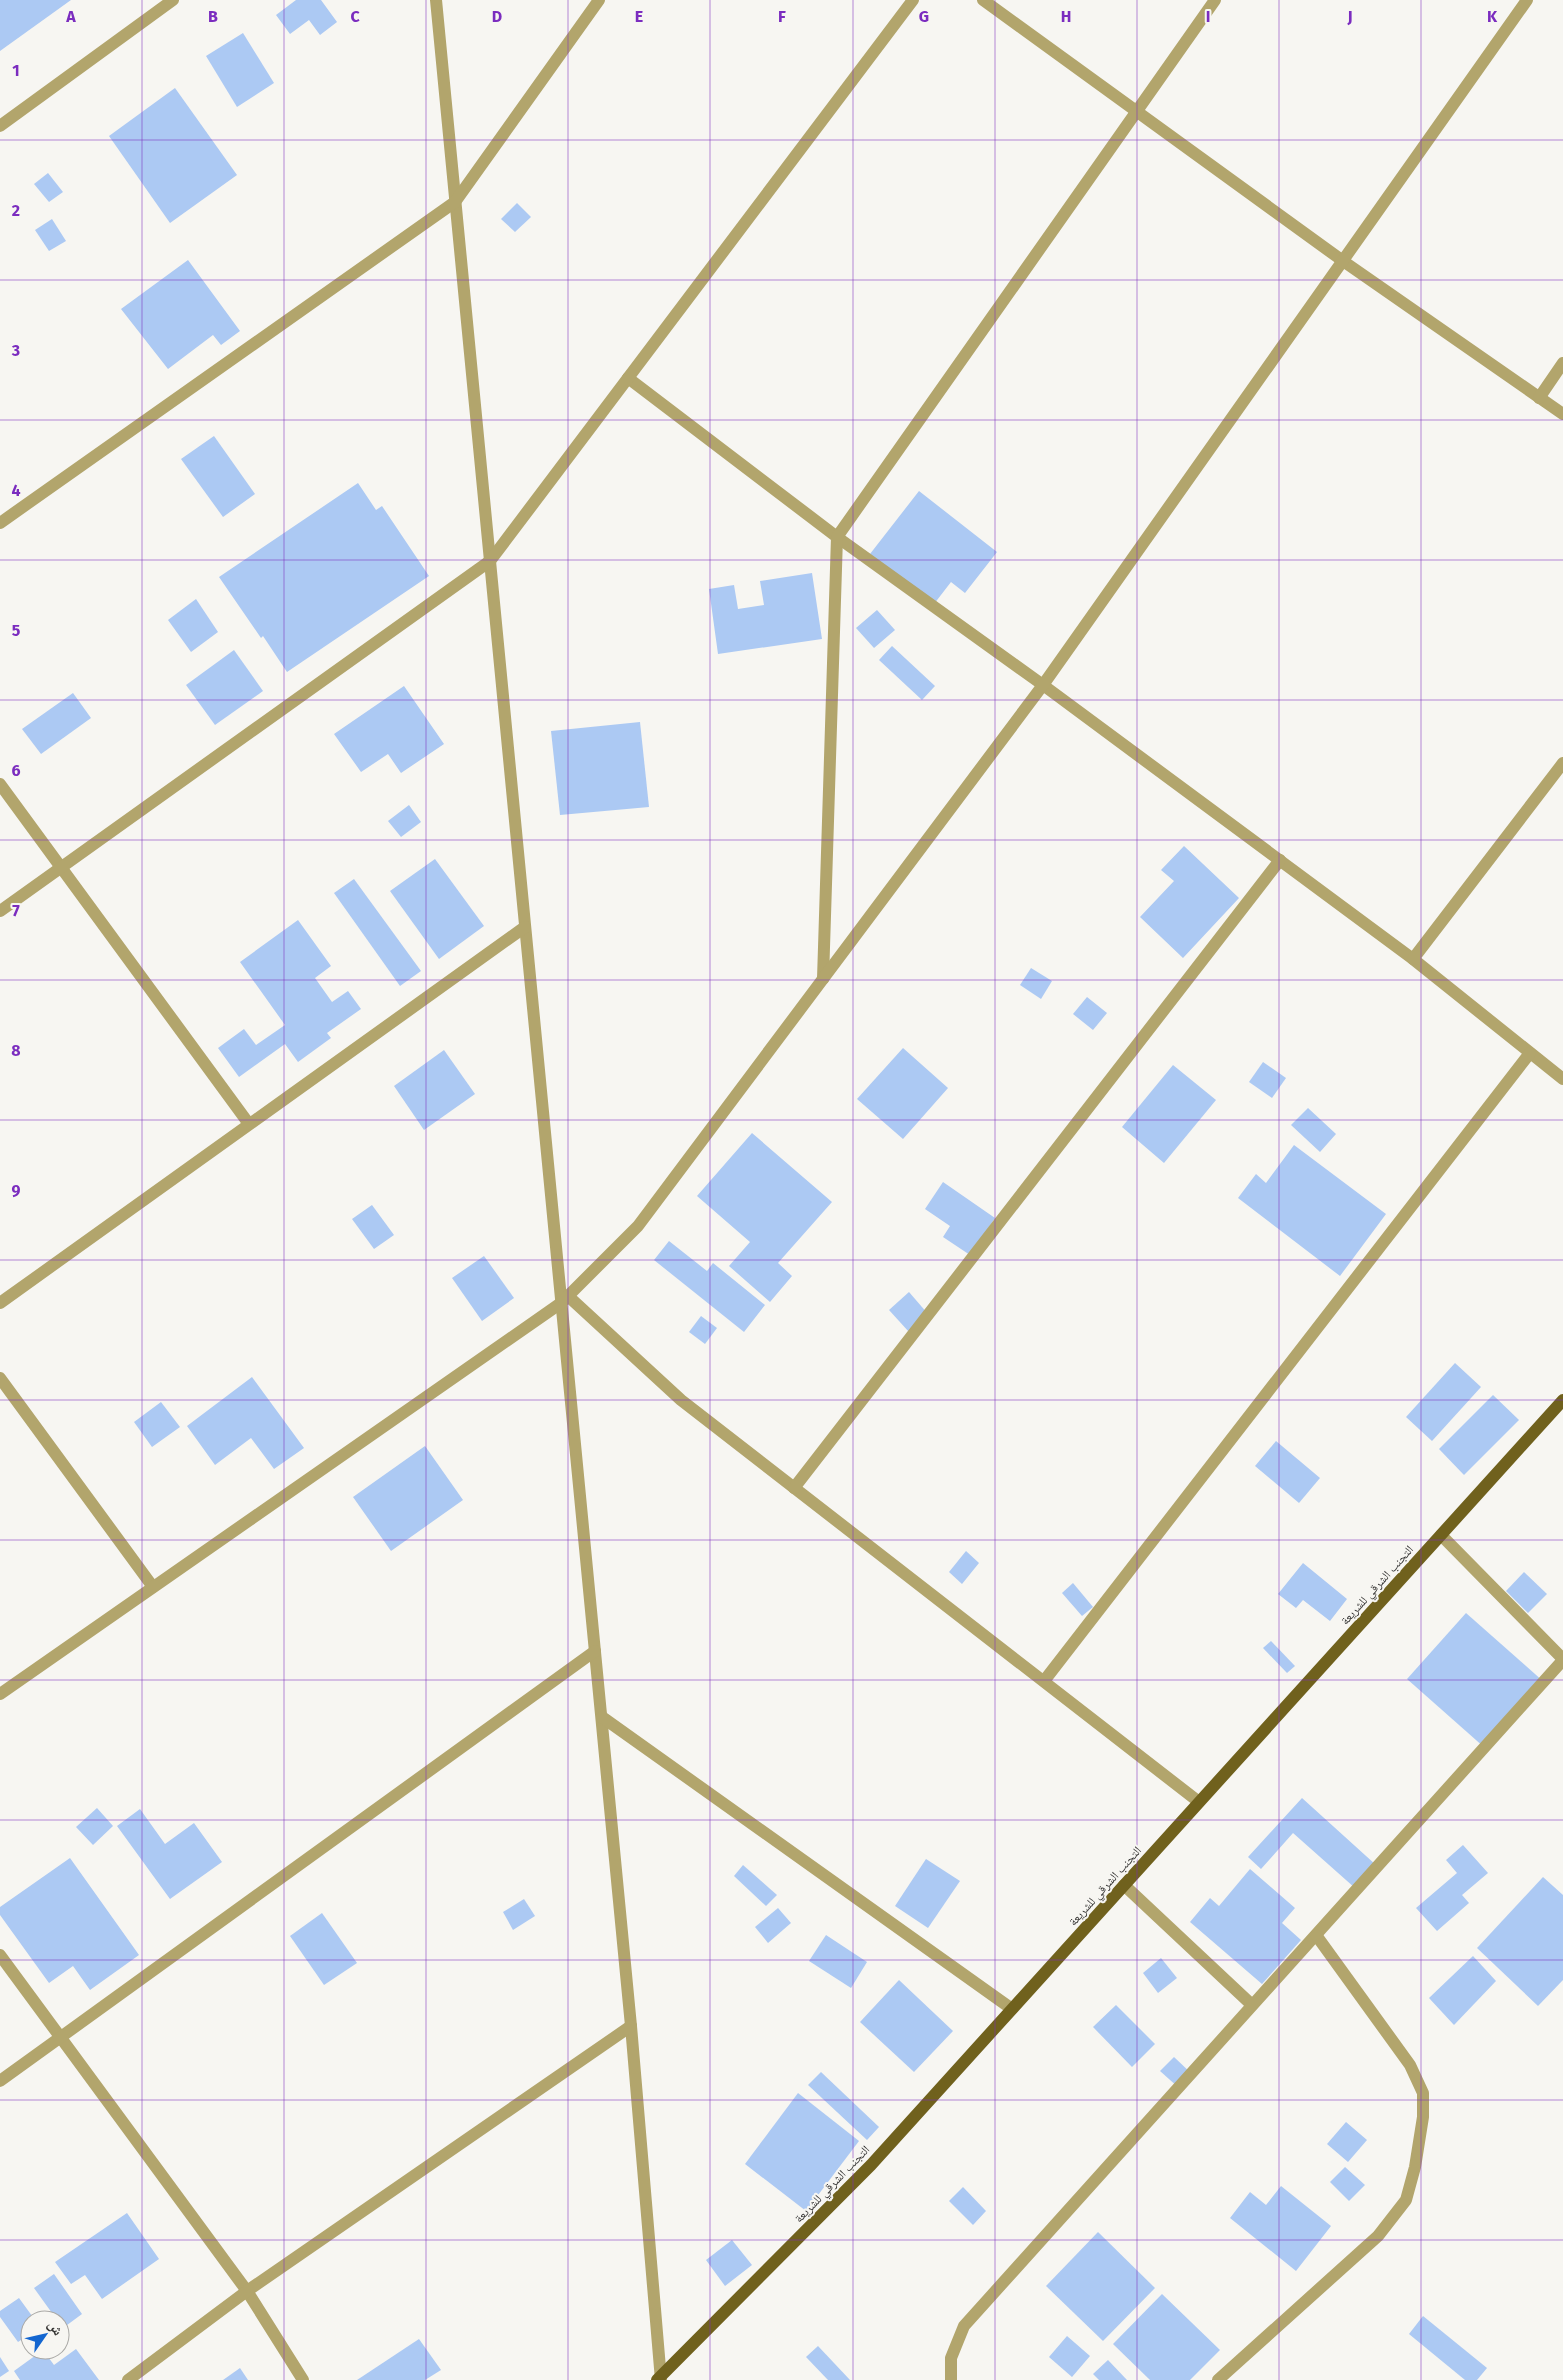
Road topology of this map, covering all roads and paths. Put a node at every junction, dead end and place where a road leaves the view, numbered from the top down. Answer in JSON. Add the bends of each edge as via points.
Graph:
{"nodes":[{"id":1,"x":173,"y":0,"type":"edge"},
{"id":2,"x":436,"y":0,"type":"edge"},
{"id":3,"x":599,"y":0,"type":"edge"},
{"id":4,"x":914,"y":0,"type":"edge"},
{"id":5,"x":983,"y":0,"type":"edge"},
{"id":6,"x":1215,"y":0,"type":"edge"},
{"id":7,"x":1527,"y":0,"type":"edge"},
{"id":8,"x":1138,"y":111,"type":"junction"},
{"id":9,"x":0,"y":126,"type":"edge"},
{"id":10,"x":455,"y":202,"type":"junction"},
{"id":11,"x":1343,"y":260,"type":"junction"},
{"id":12,"x":1563,"y":363,"type":"edge"},
{"id":13,"x":628,"y":378,"type":"junction"},
{"id":14,"x":1539,"y":398,"type":"junction"},
{"id":15,"x":1563,"y":414,"type":"edge"},
{"id":16,"x":0,"y":523,"type":"edge"},
{"id":17,"x":837,"y":537,"type":"junction"},
{"id":18,"x":490,"y":561,"type":"junction"},
{"id":19,"x":1043,"y":685,"type":"junction"},
{"id":20,"x":1563,"y":763,"type":"edge"},
{"id":21,"x":0,"y":784,"type":"edge"},
{"id":22,"x":1280,"y":860,"type":"junction"},
{"id":23,"x":61,"y":867,"type":"junction"},
{"id":24,"x":0,"y":911,"type":"edge"},
{"id":25,"x":525,"y":927,"type":"junction"},
{"id":26,"x":1413,"y":959,"type":"junction"},
{"id":27,"x":823,"y":979,"type":"junction"},
{"id":28,"x":1530,"y":1053,"type":"junction"},
{"id":29,"x":1563,"y":1079,"type":"edge"},
{"id":30,"x":249,"y":1124,"type":"junction"},
{"id":31,"x":564,"y":1299,"type":"junction"},
{"id":32,"x":0,"y":1303,"type":"edge"},
{"id":33,"x":0,"y":1378,"type":"edge"},
{"id":34,"x":1563,"y":1400,"type":"edge"},
{"id":35,"x":794,"y":1488,"type":"junction"},
{"id":36,"x":1441,"y":1535,"type":"junction"},
{"id":37,"x":153,"y":1587,"type":"junction"},
{"id":38,"x":595,"y":1651,"type":"junction"},
{"id":39,"x":1563,"y":1659,"type":"edge"},
{"id":40,"x":1044,"y":1681,"type":"junction"},
{"id":41,"x":0,"y":1694,"type":"edge"},
{"id":42,"x":602,"y":1717,"type":"junction"},
{"id":43,"x":1199,"y":1802,"type":"junction"},
{"id":44,"x":1124,"y":1885,"type":"junction"},
{"id":45,"x":1316,"y":1935,"type":"junction"},
{"id":46,"x":0,"y":1955,"type":"edge"},
{"id":47,"x":1252,"y":2005,"type":"junction"},
{"id":48,"x":1012,"y":2009,"type":"junction"},
{"id":49,"x":632,"y":2026,"type":"junction"},
{"id":50,"x":61,"y":2038,"type":"junction"},
{"id":51,"x":0,"y":2081,"type":"edge"},
{"id":52,"x":247,"y":2291,"type":"junction"},
{"id":53,"x":659,"y":2379,"type":"edge"},
{"id":54,"x":128,"y":2380,"type":"edge"},
{"id":55,"x":304,"y":2380,"type":"edge"},
{"id":56,"x":951,"y":2380,"type":"edge"},
{"id":57,"x":1218,"y":2380,"type":"edge"}],
"edges":[{"from":1,"to":9,"type":"street"},
{"from":2,"to":10,"type":"street"},
{"from":3,"to":10,"type":"street"},
{"from":4,"to":13,"type":"street"},
{"from":5,"to":8,"type":"street"},
{"from":6,"to":8,"type":"street"},
{"from":7,"to":11,"type":"street"},
{"from":8,"to":11,"type":"street"},
{"from":8,"to":17,"type":"street"},
{"from":10,"to":16,"type":"street"},
{"from":10,"to":18,"type":"street"},
{"from":11,"to":14,"type":"street"},
{"from":11,"to":19,"type":"street"},
{"from":12,"to":14,"type":"street"},
{"from":13,"to":17,"type":"street"},
{"from":13,"to":18,"type":"street"},
{"from":14,"to":15,"type":"street"},
{"from":17,"to":19,"type":"street"},
{"from":17,"to":27,"type":"street"},
{"from":18,"to":23,"type":"street"},
{"from":18,"to":25,"type":"street"},
{"from":19,"to":22,"type":"street"},
{"from":19,"to":27,"type":"street"},
{"from":20,"to":26,"type":"street"},
{"from":21,"to":23,"type":"street"},
{"from":22,"to":26,"type":"street"},
{"from":22,"to":35,"type":"street"},
{"from":23,"to":24,"type":"street"},
{"from":23,"to":30,"type":"street"},
{"from":25,"to":30,"type":"street"},
{"from":25,"to":31,"type":"street"},
{"from":26,"to":28,"type":"street"},
{"from":27,"to":31,"type":"street","via":[[638,1226]]},
{"from":28,"to":29,"type":"street"},
{"from":28,"to":40,"type":"street"},
{"from":30,"to":32,"type":"street"},
{"from":31,"to":35,"type":"street","via":[[681,1400]]},
{"from":31,"to":37,"type":"street"},
{"from":31,"to":38,"type":"street"},
{"from":33,"to":37,"type":"street"},
{"from":34,"to":36,"type":"main road","name":"التجنب الشرقي للشريعة"},
{"from":35,"to":40,"type":"street"},
{"from":36,"to":39,"type":"street"},
{"from":36,"to":43,"type":"main road","name":"التجنب الشرقي للشريعة"},
{"from":37,"to":41,"type":"street"},
{"from":38,"to":42,"type":"street"},
{"from":38,"to":50,"type":"street"},
{"from":39,"to":45,"type":"street"},
{"from":40,"to":43,"type":"street"},
{"from":42,"to":48,"type":"street"},
{"from":42,"to":49,"type":"street"},
{"from":43,"to":44,"type":"main road","name":"التجنب الشرقي للشريعة"},
{"from":44,"to":47,"type":"street"},
{"from":44,"to":48,"type":"main road","name":"التجنب الشرقي للشريعة"},
{"from":45,"to":47,"type":"street"},
{"from":45,"to":57,"type":"street","via":[[1410,2065],[1423,2093],[1423,2117],[1415,2167],[1406,2200],[1378,2236]]},
{"from":46,"to":50,"type":"street"},
{"from":47,"to":56,"type":"street","via":[[964,2326],[951,2358]]},
{"from":48,"to":53,"type":"main road","name":"التجنب الشرقي للشريعة","via":[[871,2165]]},
{"from":49,"to":52,"type":"street"},
{"from":49,"to":53,"type":"street"},
{"from":50,"to":51,"type":"street"},
{"from":50,"to":52,"type":"street"},
{"from":52,"to":54,"type":"street"},
{"from":52,"to":55,"type":"street"}]}
